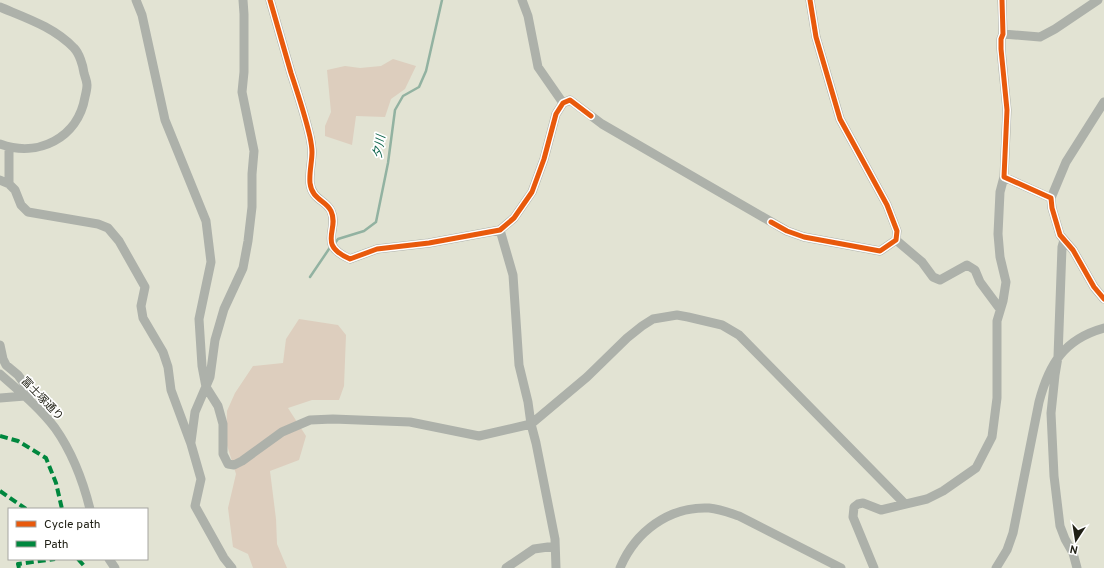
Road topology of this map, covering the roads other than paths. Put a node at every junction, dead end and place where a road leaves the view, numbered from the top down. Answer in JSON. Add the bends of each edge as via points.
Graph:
{"nodes":[{"id":1,"x":136,"y":0,"type":"edge"},
{"id":2,"x":243,"y":0,"type":"edge"},
{"id":3,"x":270,"y":0,"type":"edge"},
{"id":4,"x":522,"y":0,"type":"edge"},
{"id":5,"x":810,"y":0,"type":"edge"},
{"id":6,"x":1002,"y":0,"type":"edge"},
{"id":7,"x":1098,"y":0,"type":"edge"},
{"id":8,"x":0,"y":8,"type":"edge"},
{"id":9,"x":1003,"y":34,"type":"junction"},
{"id":10,"x":1104,"y":102,"type":"edge"},
{"id":11,"x":563,"y":103,"type":"junction"},
{"id":12,"x":0,"y":144,"type":"edge"},
{"id":13,"x":9,"y":147,"type":"junction"},
{"id":14,"x":1004,"y":177,"type":"junction"},
{"id":15,"x":0,"y":180,"type":"edge"},
{"id":16,"x":9,"y":184,"type":"junction"},
{"id":17,"x":1051,"y":198,"type":"junction"},
{"id":18,"x":500,"y":230,"type":"junction"},
{"id":19,"x":896,"y":240,"type":"junction"},
{"id":20,"x":1064,"y":240,"type":"junction"},
{"id":21,"x":1104,"y":299,"type":"edge"},
{"id":22,"x":1000,"y":309,"type":"junction"},
{"id":23,"x":1104,"y":328,"type":"edge"},
{"id":24,"x":0,"y":345,"type":"edge"},
{"id":25,"x":1058,"y":357,"type":"junction"},
{"id":26,"x":0,"y":374,"type":"edge"},
{"id":27,"x":206,"y":387,"type":"junction"},
{"id":28,"x":0,"y":398,"type":"edge"},
{"id":29,"x":27,"y":398,"type":"junction"},
{"id":30,"x":531,"y":424,"type":"junction"},
{"id":31,"x":191,"y":444,"type":"junction"},
{"id":32,"x":905,"y":504,"type":"junction"},
{"id":33,"x":90,"y":508,"type":"edge"},
{"id":34,"x":555,"y":546,"type":"junction"},
{"id":35,"x":232,"y":568,"type":"edge"},
{"id":36,"x":506,"y":568,"type":"edge"},
{"id":37,"x":556,"y":568,"type":"edge"},
{"id":38,"x":620,"y":568,"type":"edge"},
{"id":39,"x":841,"y":568,"type":"edge"},
{"id":40,"x":874,"y":568,"type":"edge"},
{"id":41,"x":996,"y":568,"type":"edge"},
{"id":42,"x":1077,"y":568,"type":"edge"}],
"edges":[{"from":1,"to":27,"type":"street","via":[[142,15],[165,120],[206,221],[211,262],[199,319]]},
{"from":2,"to":27,"type":"street","via":[[242,92],[254,151],[252,206],[243,268],[224,309],[216,334],[210,377]]},
{"from":3,"to":18,"type":"street","via":[[310,137],[310,183],[314,196],[330,209],[333,217],[331,244],[340,254],[350,259],[377,249],[429,243]]},
{"from":4,"to":11,"type":"street","via":[[528,16],[538,67]]},
{"from":5,"to":19,"type":"street","via":[[816,38],[840,119],[887,205],[897,232]]},
{"from":6,"to":9,"type":"street"},
{"from":7,"to":9,"type":"street","via":[[1040,37]]},
{"from":8,"to":13,"type":"street","via":[[58,33],[76,49],[87,85],[84,104],[78,118],[56,141],[26,149]]},
{"from":9,"to":14,"type":"street","via":[[1001,48],[1007,110]]},
{"from":10,"to":17,"type":"street","via":[[1066,162]]},
{"from":11,"to":18,"type":"street","via":[[556,114],[532,192],[514,218]]},
{"from":11,"to":19,"type":"street","via":[[570,100],[602,124],[787,231],[804,237],[880,251]]},
{"from":12,"to":13,"type":"street"},
{"from":13,"to":16,"type":"street"},
{"from":14,"to":17,"type":"street"},
{"from":14,"to":22,"type":"street","via":[[1000,192],[998,234],[1006,282]]},
{"from":15,"to":16,"type":"street"},
{"from":16,"to":31,"type":"street","via":[[28,212],[98,224],[108,228],[119,241],[145,287],[141,306],[143,318],[163,352],[171,390]]},
{"from":17,"to":20,"type":"street","via":[[1060,235]]},
{"from":18,"to":30,"type":"street","via":[[513,275],[519,365]]},
{"from":19,"to":22,"type":"street","via":[[922,262],[933,277],[940,280],[967,265],[975,270],[980,282]]},
{"from":20,"to":21,"type":"street"},
{"from":20,"to":25,"type":"street"},
{"from":22,"to":32,"type":"street","via":[[997,321],[997,398],[992,437],[976,468],[943,491],[927,499]]},
{"from":23,"to":25,"type":"street","via":[[1080,338]]},
{"from":24,"to":29,"type":"street","via":[[6,365],[26,386]]},
{"from":25,"to":41,"type":"street","via":[[1044,382],[1013,533],[1007,550]]},
{"from":25,"to":42,"type":"street","via":[[1051,413],[1055,487],[1060,526],[1074,553]]},
{"from":26,"to":29,"type":"street","name":"富士塚通り"},
{"from":27,"to":30,"type":"street","via":[[218,406],[223,424],[223,454],[228,464],[234,465],[282,432],[310,420],[410,422],[479,436]]},
{"from":27,"to":31,"type":"street","via":[[195,412]]},
{"from":28,"to":29,"type":"street"},
{"from":29,"to":33,"type":"street","name":"富士塚通り","via":[[55,428],[66,446],[77,468]]},
{"from":30,"to":32,"type":"street","via":[[587,377],[627,338],[653,319],[677,314],[702,319],[722,325],[739,335]]},
{"from":30,"to":34,"type":"street"},
{"from":31,"to":35,"type":"street","via":[[200,479],[196,506]]},
{"from":32,"to":40,"type":"street","via":[[881,510],[863,503],[854,506],[853,518]]},
{"from":34,"to":36,"type":"street","via":[[534,549]]},
{"from":34,"to":37,"type":"street"},
{"from":38,"to":39,"type":"street","via":[[629,548],[653,524],[664,517],[695,508],[710,508],[739,516]]}]}
